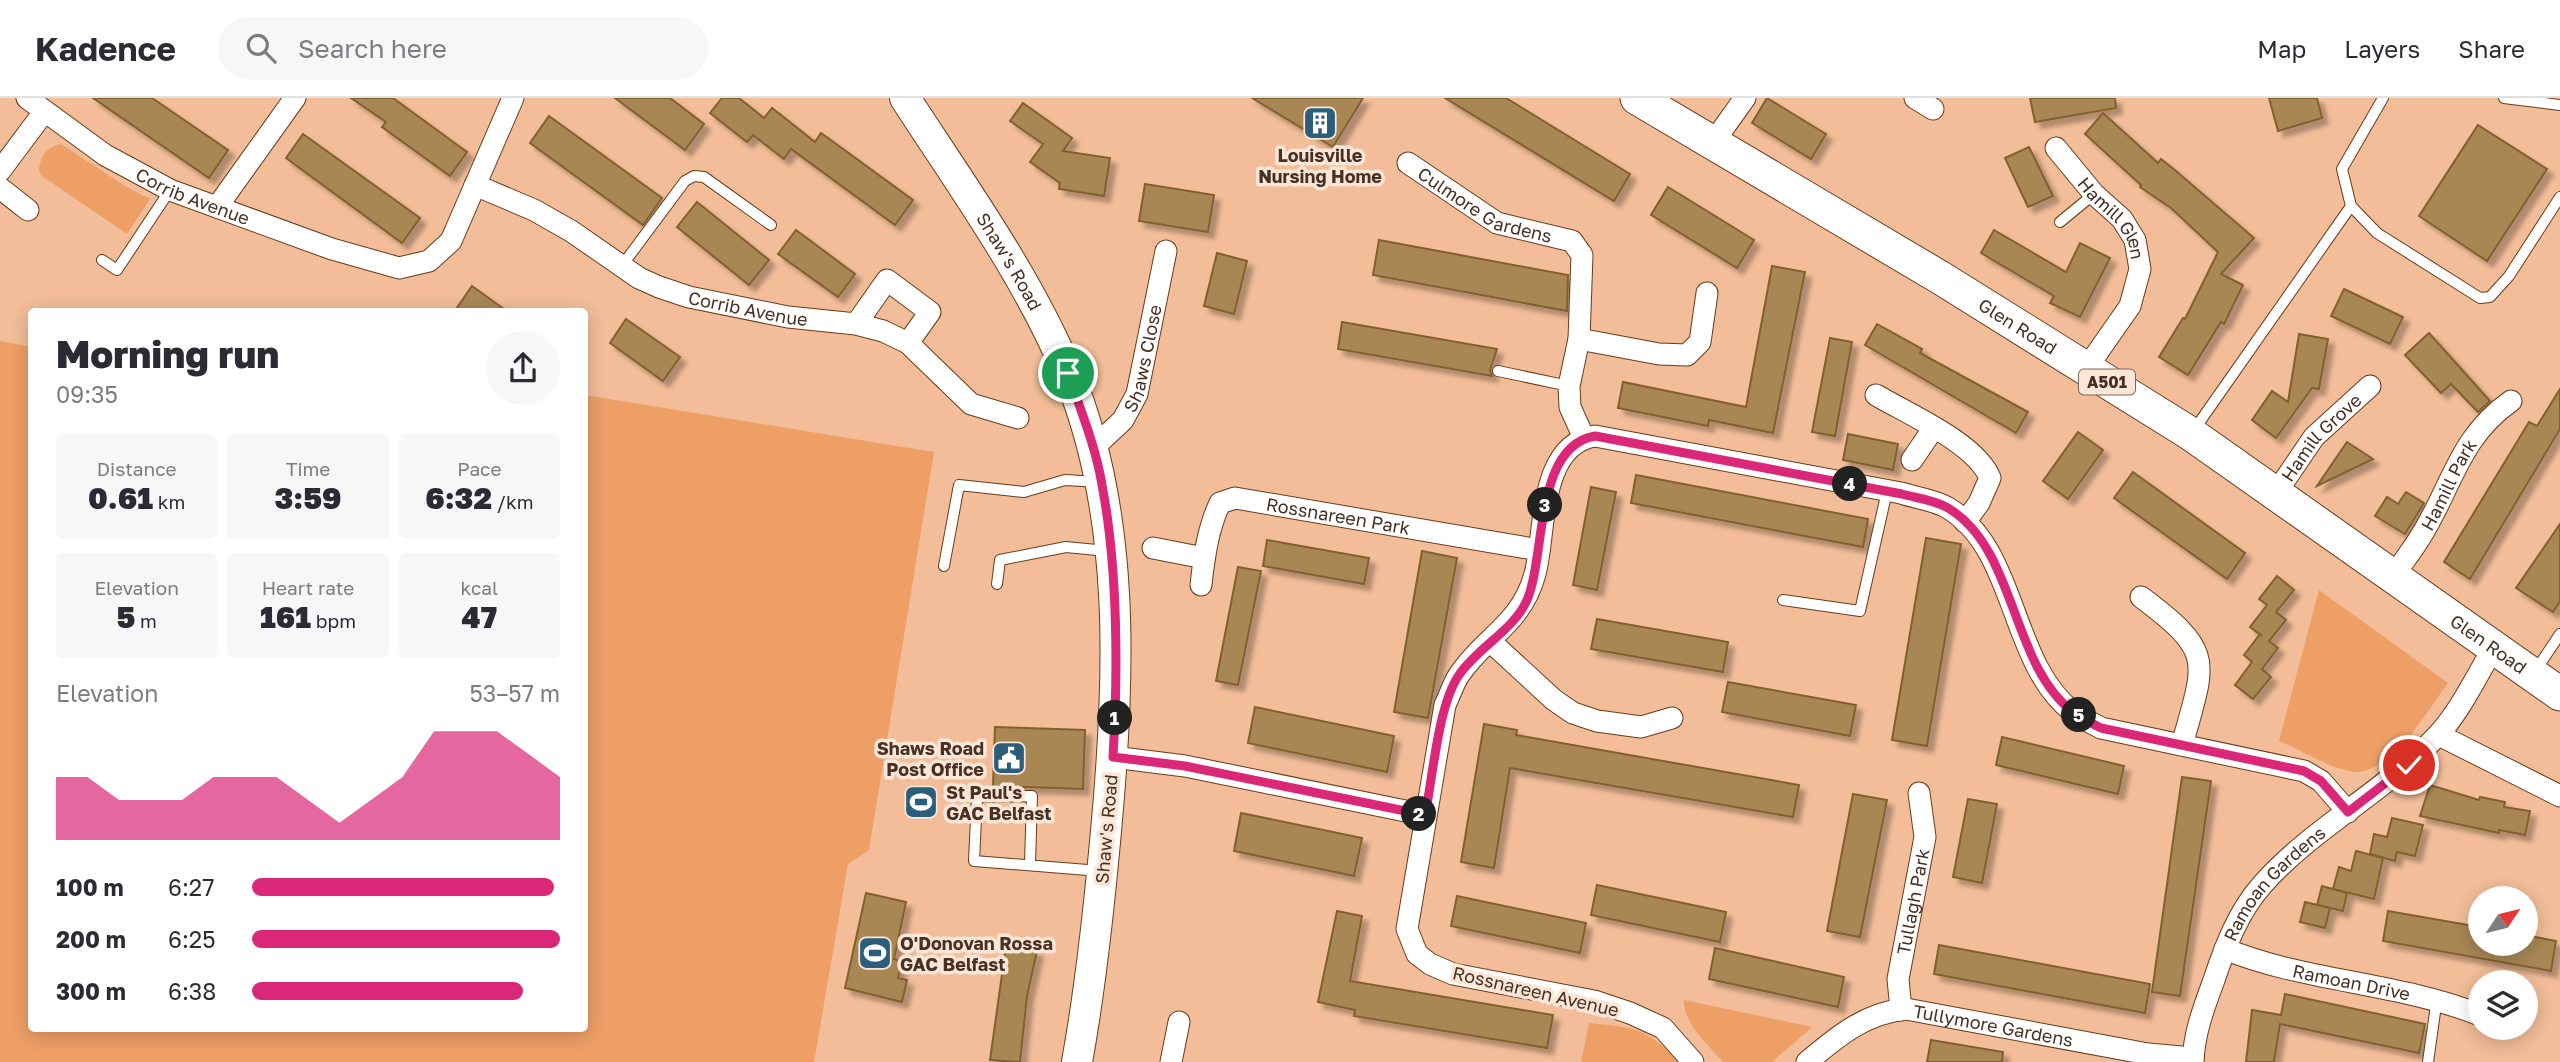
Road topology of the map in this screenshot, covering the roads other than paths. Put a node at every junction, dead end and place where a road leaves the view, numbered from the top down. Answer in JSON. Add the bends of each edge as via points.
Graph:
{"nodes":[{"id":1,"x":27,"y":98,"type":"edge"},
{"id":2,"x":295,"y":98,"type":"edge"},
{"id":3,"x":513,"y":98,"type":"edge"},
{"id":4,"x":1637,"y":98,"type":"edge"},
{"id":5,"x":1745,"y":98,"type":"edge"},
{"id":6,"x":2383,"y":98,"type":"edge"},
{"id":7,"x":2504,"y":98,"type":"edge"},
{"id":8,"x":908,"y":99,"type":"edge"},
{"id":9,"x":2560,"y":105,"type":"edge"},
{"id":10,"x":44,"y":111,"type":"junction"},
{"id":11,"x":1712,"y":144,"type":"junction"},
{"id":12,"x":2056,"y":148,"type":"dead end"},
{"id":13,"x":1408,"y":163,"type":"dead end"},
{"id":14,"x":0,"y":171,"type":"edge"},
{"id":15,"x":475,"y":185,"type":"junction"},
{"id":16,"x":0,"y":188,"type":"edge"},
{"id":17,"x":170,"y":190,"type":"junction"},
{"id":18,"x":2094,"y":194,"type":"junction"},
{"id":19,"x":2560,"y":197,"type":"edge"},
{"id":20,"x":2351,"y":206,"type":"junction"},
{"id":21,"x":217,"y":207,"type":"junction"},
{"id":22,"x":28,"y":210,"type":"dead end"},
{"id":23,"x":2060,"y":222,"type":"dead end"},
{"id":24,"x":771,"y":225,"type":"dead end"},
{"id":25,"x":1166,"y":251,"type":"dead end"},
{"id":26,"x":103,"y":260,"type":"dead end"},
{"id":27,"x":621,"y":267,"type":"junction"},
{"id":28,"x":1707,"y":293,"type":"dead end"},
{"id":29,"x":856,"y":324,"type":"junction"},
{"id":30,"x":1579,"y":339,"type":"junction"},
{"id":31,"x":908,"y":343,"type":"junction"},
{"id":32,"x":2086,"y":369,"type":"junction"},
{"id":33,"x":1499,"y":371,"type":"dead end"},
{"id":34,"x":1569,"y":386,"type":"junction"},
{"id":35,"x":2370,"y":386,"type":"dead end"},
{"id":36,"x":1876,"y":395,"type":"dead end"},
{"id":37,"x":2511,"y":401,"type":"dead end"},
{"id":38,"x":1018,"y":418,"type":"dead end"},
{"id":39,"x":1933,"y":429,"type":"junction"},
{"id":40,"x":2191,"y":435,"type":"junction"},
{"id":41,"x":1584,"y":438,"type":"junction"},
{"id":42,"x":1092,"y":449,"type":"junction"},
{"id":43,"x":1912,"y":460,"type":"dead end"},
{"id":44,"x":1102,"y":482,"type":"junction"},
{"id":45,"x":1887,"y":491,"type":"junction"},
{"id":46,"x":2276,"y":493,"type":"junction"},
{"id":47,"x":1965,"y":522,"type":"junction"},
{"id":48,"x":1153,"y":548,"type":"dead end"},
{"id":49,"x":1539,"y":550,"type":"junction"},
{"id":50,"x":1110,"y":552,"type":"junction"},
{"id":51,"x":1204,"y":558,"type":"junction"},
{"id":52,"x":944,"y":566,"type":"dead end"},
{"id":53,"x":2393,"y":576,"type":"junction"},
{"id":54,"x":997,"y":584,"type":"dead end"},
{"id":55,"x":1201,"y":585,"type":"dead end"},
{"id":56,"x":2141,"y":597,"type":"dead end"},
{"id":57,"x":1783,"y":600,"type":"dead end"},
{"id":58,"x":2560,"y":634,"type":"edge"},
{"id":59,"x":1490,"y":642,"type":"junction"},
{"id":60,"x":2494,"y":647,"type":"junction"},
{"id":61,"x":2533,"y":676,"type":"junction"},
{"id":62,"x":2560,"y":694,"type":"edge"},
{"id":63,"x":1672,"y":718,"type":"dead end"},
{"id":64,"x":2439,"y":734,"type":"junction"},
{"id":65,"x":2182,"y":744,"type":"junction"},
{"id":66,"x":1113,"y":757,"type":"junction"},
{"id":67,"x":1919,"y":793,"type":"dead end"},
{"id":68,"x":2560,"y":796,"type":"edge"},
{"id":69,"x":2348,"y":812,"type":"junction"},
{"id":70,"x":1425,"y":815,"type":"junction"},
{"id":71,"x":1030,"y":864,"type":"junction"},
{"id":72,"x":1102,"y":872,"type":"junction"},
{"id":73,"x":2225,"y":949,"type":"junction"},
{"id":74,"x":2437,"y":998,"type":"junction"},
{"id":75,"x":1901,"y":1010,"type":"junction"},
{"id":76,"x":2468,"y":1010,"type":"edge"},
{"id":77,"x":1179,"y":1022,"type":"dead end"},
{"id":78,"x":2193,"y":1060,"type":"edge"},
{"id":79,"x":1077,"y":1062,"type":"edge"},
{"id":80,"x":1171,"y":1062,"type":"edge"},
{"id":81,"x":1693,"y":1062,"type":"edge"},
{"id":82,"x":1807,"y":1062,"type":"edge"},
{"id":83,"x":2428,"y":1062,"type":"edge"}],
"edges":[{"from":1,"to":10,"type":"street","name":"Corrib Avenue"},
{"from":2,"to":21,"type":"street"},
{"from":3,"to":15,"type":"street","name":"Corrib Avenue"},
{"from":4,"to":11,"type":"main road","name":"Glen Road","number":"A501"},
{"from":5,"to":11,"type":"street"},
{"from":6,"to":20,"type":"lane","via":[[2342,169]]},
{"from":7,"to":9,"type":"lane"},
{"from":8,"to":42,"type":"street","name":"Shaw's Road","via":[[1048,332],[1068,373]]},
{"from":10,"to":14,"type":"street"},
{"from":10,"to":17,"type":"street","name":"Corrib Avenue","via":[[105,155]]},
{"from":11,"to":32,"type":"main road","name":"Glen Road","number":"A501"},
{"from":12,"to":18,"type":"street","name":"Hamill Glen"},
{"from":13,"to":30,"type":"street","name":"Culmore Gardens","via":[[1497,223],[1572,242],[1582,255]]},
{"from":15,"to":21,"type":"street","name":"Corrib Avenue","via":[[451,240],[429,261],[415,267],[384,265]]},
{"from":15,"to":27,"type":"street","name":"Corrib Avenue","via":[[562,226]]},
{"from":16,"to":22,"type":"street"},
{"from":17,"to":21,"type":"street","name":"Corrib Avenue"},
{"from":17,"to":26,"type":"lane","via":[[117,270]]},
{"from":18,"to":23,"type":"lane"},
{"from":18,"to":32,"type":"street","name":"Hamill Glen","via":[[2122,219],[2135,240],[2140,270],[2130,306]]},
{"from":19,"to":20,"type":"lane","via":[[2509,276],[2490,297],[2480,298],[2377,233]]},
{"from":20,"to":40,"type":"lane"},
{"from":24,"to":27,"type":"lane","via":[[704,177],[694,176],[685,181]]},
{"from":25,"to":42,"type":"street","name":"Shaws Close","via":[[1137,394],[1123,420]]},
{"from":27,"to":29,"type":"street","name":"Corrib Avenue","via":[[690,297],[788,317]]},
{"from":28,"to":30,"type":"street","via":[[1700,342],[1688,355]]},
{"from":29,"to":31,"type":"street","name":"Corrib Avenue"},
{"from":29,"to":31,"type":"street","via":[[887,280],[930,312]]},
{"from":30,"to":34,"type":"street","name":"Culmore Gardens"},
{"from":31,"to":38,"type":"street","name":"Corrib Avenue","via":[[971,404]]},
{"from":32,"to":40,"type":"main road","name":"Glen Road","number":"A501"},
{"from":33,"to":34,"type":"lane"},
{"from":34,"to":41,"type":"street","name":"Culmore Gardens","via":[[1570,407]]},
{"from":35,"to":46,"type":"street","name":"Hamill Grove","via":[[2314,437]]},
{"from":36,"to":39,"type":"street"},
{"from":37,"to":53,"type":"street","name":"Hamill Park","via":[[2492,415],[2459,457],[2424,532]]},
{"from":39,"to":43,"type":"street"},
{"from":39,"to":47,"type":"street","via":[[1969,450],[1985,465],[1990,478]]},
{"from":40,"to":46,"type":"main road","name":"Glen Road","number":"A501"},
{"from":41,"to":45,"type":"street","via":[[1595,436]]},
{"from":41,"to":49,"type":"street","name":"Rossnareen Avenue","via":[[1558,466],[1546,495]]},
{"from":42,"to":44,"type":"street","name":"Shaw's Road"},
{"from":44,"to":50,"type":"street","name":"Shaw's Road"},
{"from":44,"to":52,"type":"lane","via":[[1065,480],[1024,492],[959,485]]},
{"from":45,"to":47,"type":"street","via":[[1947,507]]},
{"from":45,"to":57,"type":"lane","via":[[1860,611]]},
{"from":46,"to":53,"type":"main road","name":"Glen Road","number":"A501"},
{"from":47,"to":65,"type":"street","via":[[1987,550],[2036,663],[2073,712],[2101,728]]},
{"from":48,"to":51,"type":"street"},
{"from":49,"to":51,"type":"street","name":"Rossnareen Park","via":[[1236,498],[1220,503]]},
{"from":49,"to":59,"type":"street","name":"Rossnareen Avenue","via":[[1526,602]]},
{"from":50,"to":54,"type":"lane","via":[[1066,547],[1000,560]]},
{"from":50,"to":66,"type":"street","name":"Shaw's Road"},
{"from":51,"to":55,"type":"street","name":"Rossnareen Park"},
{"from":53,"to":60,"type":"main road","name":"Glen Road","number":"A501"},
{"from":56,"to":65,"type":"street","via":[[2174,622],[2196,650],[2202,673]]},
{"from":58,"to":61,"type":"lane"},
{"from":59,"to":63,"type":"street","via":[[1573,712],[1597,721],[1641,727]]},
{"from":59,"to":70,"type":"street","name":"Rossnareen Avenue","via":[[1459,675],[1445,705]]},
{"from":60,"to":61,"type":"main road","name":"Glen Road","number":"A501"},
{"from":60,"to":64,"type":"street","name":"Ramoan Gardens"},
{"from":61,"to":62,"type":"main road","name":"Glen Road","number":"A501"},
{"from":64,"to":68,"type":"street"},
{"from":64,"to":69,"type":"street","name":"Ramoan Gardens","via":[[2409,765]]},
{"from":65,"to":69,"type":"street","via":[[2304,771],[2321,781]]},
{"from":66,"to":70,"type":"street","via":[[1185,766]]},
{"from":66,"to":72,"type":"street","name":"Shaw's Road"},
{"from":67,"to":75,"type":"street","name":"Tullagh Park","via":[[1925,837],[1898,979]]},
{"from":69,"to":73,"type":"street","name":"Ramoan Gardens","via":[[2261,886],[2242,912]]},
{"from":70,"to":81,"type":"street","name":"Rossnareen Avenue","via":[[1407,929],[1417,954],[1453,974],[1594,1001],[1630,1013],[1663,1028]]},
{"from":71,"to":71,"type":"lane","via":[[974,861],[977,797],[1032,796]]},
{"from":71,"to":72,"type":"lane"},
{"from":72,"to":79,"type":"street","name":"Shaw's Road"},
{"from":73,"to":74,"type":"street","name":"Ramoan Drive","via":[[2255,961]]},
{"from":73,"to":78,"type":"street","name":"Ramoan Gardens","via":[[2197,1028]]},
{"from":74,"to":76,"type":"street","name":"Ramoan Drive"},
{"from":74,"to":83,"type":"lane"},
{"from":75,"to":78,"type":"street","name":"Tullymore Gardens"},
{"from":75,"to":82,"type":"street","name":"Tullymore Gardens","via":[[1864,1019]]},
{"from":77,"to":80,"type":"street"}]}
